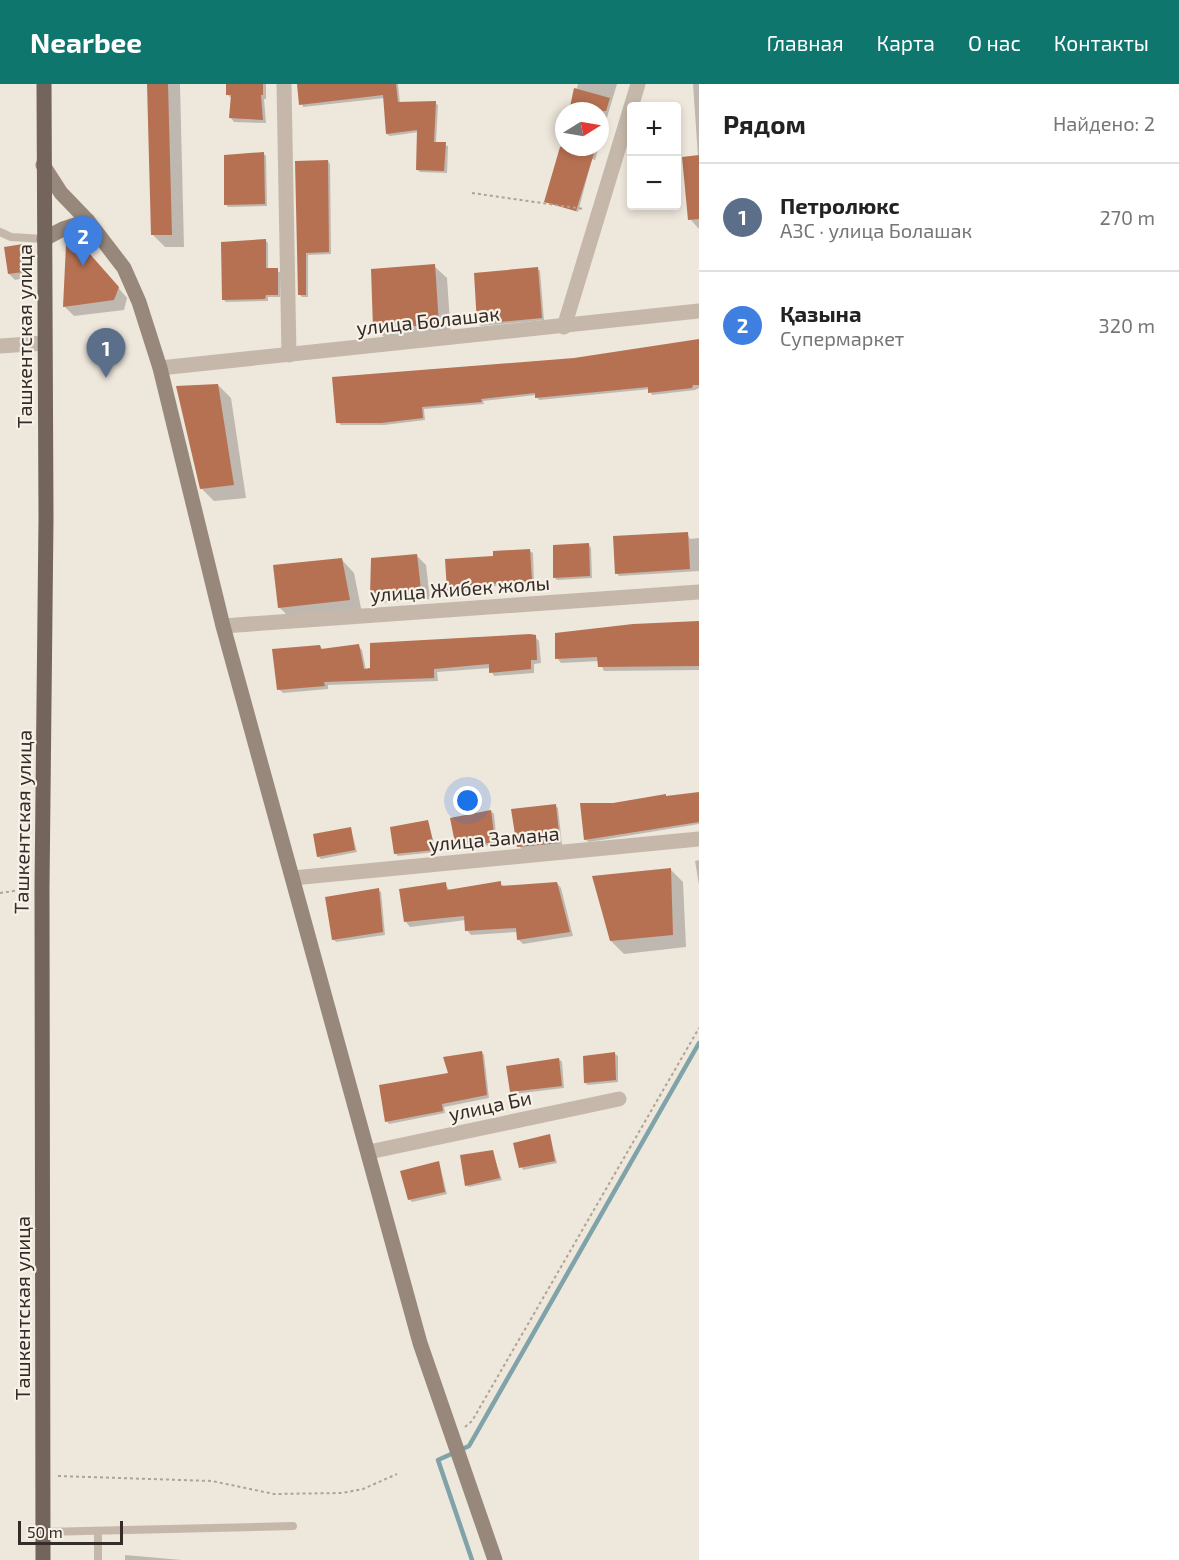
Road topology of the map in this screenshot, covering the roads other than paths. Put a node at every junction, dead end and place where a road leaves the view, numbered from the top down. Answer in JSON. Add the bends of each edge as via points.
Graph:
{"nodes":[{"id":1,"x":44,"y":84,"type":"edge"},
{"id":2,"x":284,"y":84,"type":"edge"},
{"id":3,"x":638,"y":84,"type":"edge"},
{"id":4,"x":43,"y":165,"type":"junction"},
{"id":5,"x":88,"y":221,"type":"junction"},
{"id":6,"x":0,"y":232,"type":"edge"},
{"id":7,"x":44,"y":239,"type":"junction"},
{"id":8,"x":699,"y":310,"type":"edge"},
{"id":9,"x":564,"y":327,"type":"junction"},
{"id":10,"x":44,"y":344,"type":"junction"},
{"id":11,"x":0,"y":346,"type":"edge"},
{"id":12,"x":289,"y":355,"type":"junction"},
{"id":13,"x":160,"y":368,"type":"junction"},
{"id":14,"x":699,"y":592,"type":"edge"},
{"id":15,"x":223,"y":626,"type":"junction"},
{"id":16,"x":699,"y":839,"type":"edge"},
{"id":17,"x":293,"y":878,"type":"junction"},
{"id":18,"x":619,"y":1098,"type":"dead end"},
{"id":19,"x":369,"y":1152,"type":"junction"},
{"id":20,"x":293,"y":1526,"type":"dead end"},
{"id":21,"x":98,"y":1531,"type":"junction"},
{"id":22,"x":43,"y":1532,"type":"junction"},
{"id":23,"x":43,"y":1560,"type":"edge"},
{"id":24,"x":98,"y":1560,"type":"edge"},
{"id":25,"x":495,"y":1560,"type":"edge"}],
"edges":[{"from":1,"to":4,"type":"main road","name":"Ташкентская улица"},
{"from":2,"to":12,"type":"street"},
{"from":3,"to":9,"type":"street"},
{"from":4,"to":5,"type":"main road","via":[[61,193]]},
{"from":4,"to":7,"type":"main road","name":"Ташкентская улица"},
{"from":5,"to":7,"type":"main road"},
{"from":5,"to":13,"type":"main road","via":[[124,268]]},
{"from":6,"to":7,"type":"lane","via":[[11,237]]},
{"from":7,"to":10,"type":"main road","name":"Ташкентская улица"},
{"from":8,"to":9,"type":"street","name":"улица Болашак"},
{"from":9,"to":12,"type":"street","name":"улица Болашак"},
{"from":10,"to":11,"type":"street"},
{"from":10,"to":22,"type":"main road","name":"Ташкентская улица"},
{"from":12,"to":13,"type":"street","name":"улица Болашак"},
{"from":13,"to":15,"type":"main road"},
{"from":14,"to":15,"type":"street","name":"улица Жибек жолы"},
{"from":15,"to":17,"type":"main road"},
{"from":16,"to":17,"type":"street","name":"улица Замана"},
{"from":17,"to":19,"type":"main road"},
{"from":18,"to":19,"type":"street","name":"улица Би"},
{"from":19,"to":25,"type":"main road","via":[[420,1343]]},
{"from":20,"to":21,"type":"lane"},
{"from":21,"to":22,"type":"lane"},
{"from":21,"to":24,"type":"lane"},
{"from":22,"to":23,"type":"main road","name":"Ташкентская улица"}]}
